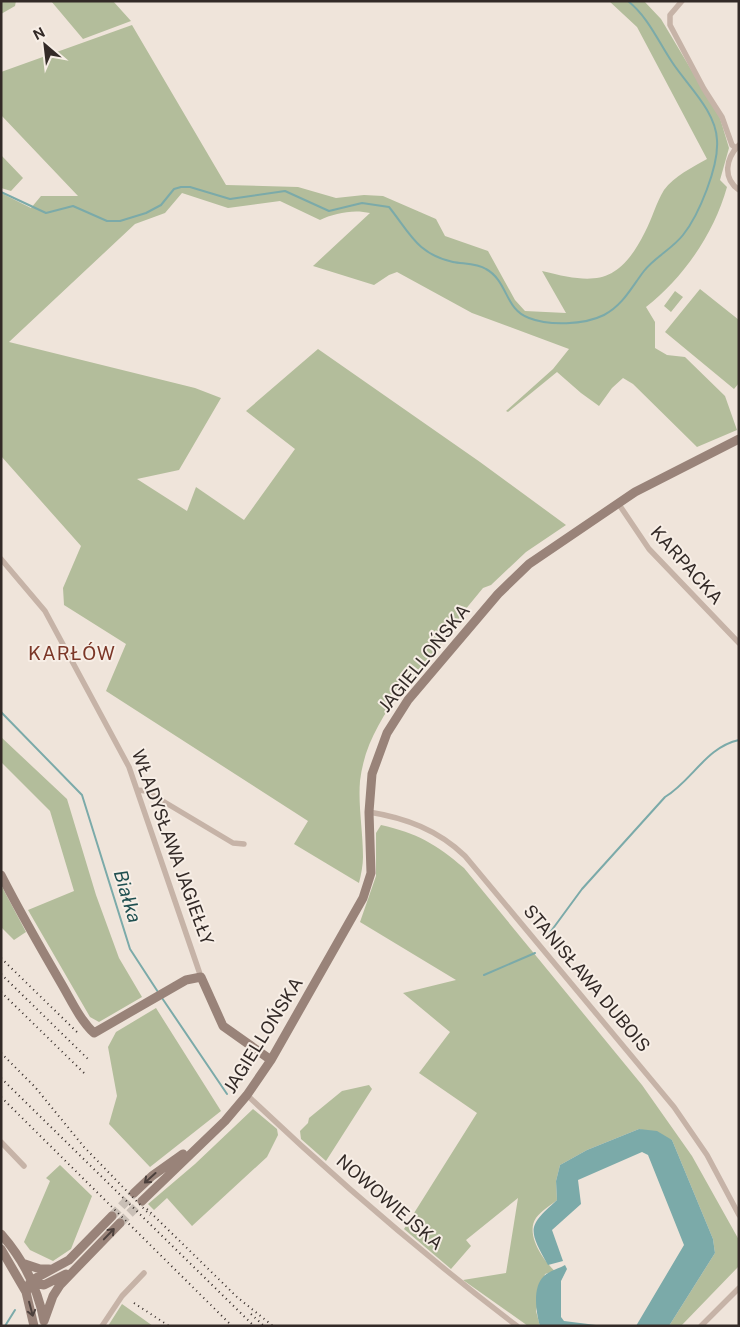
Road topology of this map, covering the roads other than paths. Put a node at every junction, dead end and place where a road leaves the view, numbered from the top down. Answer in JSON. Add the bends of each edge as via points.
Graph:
{"nodes":[{"id":1,"x":682,"y":1,"type":"edge"},
{"id":2,"x":737,"y":146,"type":"edge"},
{"id":3,"x":739,"y":190,"type":"edge"},
{"id":4,"x":739,"y":439,"type":"edge"},
{"id":5,"x":618,"y":503,"type":"junction"},
{"id":6,"x":1,"y":559,"type":"edge"},
{"id":7,"x":739,"y":642,"type":"edge"},
{"id":8,"x":137,"y":790,"type":"junction"},
{"id":9,"x":369,"y":812,"type":"junction"},
{"id":10,"x":244,"y":844,"type":"dead end"},
{"id":11,"x":1,"y":875,"type":"edge"},
{"id":12,"x":201,"y":977,"type":"junction"},
{"id":13,"x":271,"y":1060,"type":"junction"},
{"id":14,"x":247,"y":1096,"type":"junction"},
{"id":15,"x":1,"y":1142,"type":"edge"},
{"id":16,"x":200,"y":1143,"type":"junction"},
{"id":17,"x":24,"y":1166,"type":"dead end"},
{"id":18,"x":134,"y":1193,"type":"tunnel mouth"},
{"id":19,"x":142,"y":1201,"type":"tunnel mouth"},
{"id":20,"x":739,"y":1215,"type":"edge"},
{"id":21,"x":112,"y":1216,"type":"tunnel mouth"},
{"id":22,"x":120,"y":1223,"type":"tunnel mouth"},
{"id":23,"x":1,"y":1234,"type":"edge"},
{"id":24,"x":1,"y":1249,"type":"edge"},
{"id":25,"x":79,"y":1250,"type":"junction"},
{"id":26,"x":86,"y":1257,"type":"junction"},
{"id":27,"x":22,"y":1263,"type":"junction"},
{"id":28,"x":54,"y":1269,"type":"junction"},
{"id":29,"x":73,"y":1270,"type":"junction"},
{"id":30,"x":144,"y":1273,"type":"dead end"},
{"id":31,"x":20,"y":1280,"type":"junction"},
{"id":32,"x":32,"y":1282,"type":"junction"},
{"id":33,"x":739,"y":1288,"type":"edge"},
{"id":34,"x":26,"y":1292,"type":"junction"},
{"id":35,"x":44,"y":1324,"type":"edge"},
{"id":36,"x":34,"y":1326,"type":"edge"},
{"id":37,"x":102,"y":1326,"type":"edge"},
{"id":38,"x":517,"y":1326,"type":"edge"},
{"id":39,"x":701,"y":1326,"type":"edge"}],
"edges":[{"from":1,"to":2,"type":"street","via":[[670,14],[670,25],[722,117],[732,145]]},
{"from":2,"to":3,"type":"street","via":[[731,155],[727,173],[732,185]]},
{"from":4,"to":5,"type":"street","name":"JAGIELLOŃSKA","via":[[676,469]]},
{"from":5,"to":7,"type":"street","name":"KARPACKA","via":[[649,549]]},
{"from":5,"to":9,"type":"street","name":"JAGIELLOŃSKA","via":[[538,557],[513,579],[408,700],[380,749],[372,774]]},
{"from":6,"to":8,"type":"street","name":"WŁADYSŁAWA JAGIEŁŁY","via":[[45,611],[130,767]]},
{"from":8,"to":10,"type":"street","via":[[146,791],[233,843]]},
{"from":8,"to":12,"type":"street","name":"WŁADYSŁAWA JAGIEŁŁY"},
{"from":9,"to":13,"type":"street","name":"JAGIELLOŃSKA","via":[[371,865],[368,885]]},
{"from":9,"to":20,"type":"street","name":"STANISŁAWA DUBOIS","via":[[401,818],[427,828],[465,856],[670,1102],[702,1147]]},
{"from":11,"to":12,"type":"street","via":[[24,921],[94,1034],[186,980]]},
{"from":12,"to":13,"type":"street","name":"WŁADYSŁAWA JAGIEŁŁY","via":[[223,1026]]},
{"from":13,"to":14,"type":"street","name":"JAGIELLOŃSKA"},
{"from":14,"to":16,"type":"street","name":"JAGIELLOŃSKA"},
{"from":14,"to":38,"type":"street","name":"NOWOWIEJSKA","via":[[435,1261]]},
{"from":15,"to":17,"type":"street"},
{"from":16,"to":18,"type":"street","name":"JAGIELLOŃSKA","one_way":true,"via":[[152,1176]]},
{"from":16,"to":19,"type":"street","name":"JAGIELLOŃSKA"},
{"from":21,"to":25,"type":"street"},
{"from":26,"to":22,"type":"street","one_way":true},
{"from":23,"to":27,"type":"street"},
{"from":24,"to":31,"type":"street"},
{"from":25,"to":26,"type":"street"},
{"from":25,"to":28,"type":"street"},
{"from":26,"to":29,"type":"street"},
{"from":27,"to":28,"type":"street","via":[[40,1269]]},
{"from":27,"to":32,"type":"street"},
{"from":28,"to":32,"type":"street"},
{"from":29,"to":32,"type":"street","via":[[44,1285]]},
{"from":29,"to":35,"type":"street","via":[[53,1296]]},
{"from":30,"to":37,"type":"street","via":[[122,1296]]},
{"from":31,"to":32,"type":"street"},
{"from":31,"to":34,"type":"street"},
{"from":32,"to":34,"type":"street"},
{"from":32,"to":35,"type":"street"},
{"from":33,"to":39,"type":"street"},
{"from":34,"to":36,"type":"street","one_way":true}]}
